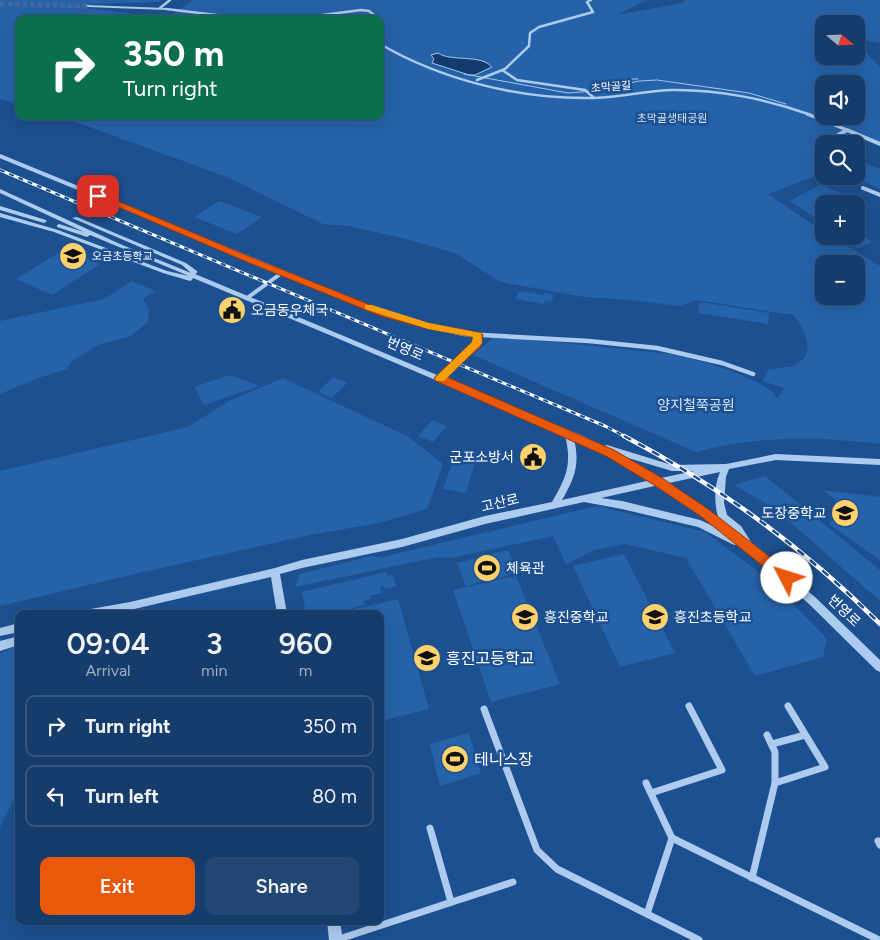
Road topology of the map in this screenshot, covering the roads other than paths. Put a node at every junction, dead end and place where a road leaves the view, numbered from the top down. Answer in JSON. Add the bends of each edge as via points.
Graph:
{"nodes":[{"id":1,"x":170,"y":0,"type":"edge"},
{"id":2,"x":591,"y":0,"type":"edge"},
{"id":3,"x":88,"y":6,"type":"tunnel mouth"},
{"id":4,"x":160,"y":8,"type":"junction"},
{"id":5,"x":166,"y":8,"type":"joint"},
{"id":6,"x":219,"y":15,"type":"edge"},
{"id":7,"x":323,"y":15,"type":"edge"},
{"id":8,"x":373,"y":15,"type":"edge"},
{"id":9,"x":384,"y":46,"type":"edge"},
{"id":10,"x":502,"y":70,"type":"junction"},
{"id":11,"x":476,"y":81,"type":"junction"},
{"id":12,"x":593,"y":98,"type":"junction"},
{"id":13,"x":847,"y":130,"type":"junction"},
{"id":14,"x":838,"y":135,"type":"dead end"},
{"id":15,"x":880,"y":144,"type":"edge"},
{"id":16,"x":0,"y":156,"type":"edge"},
{"id":17,"x":0,"y":184,"type":"edge"},
{"id":18,"x":863,"y":188,"type":"dead end"},
{"id":19,"x":0,"y":191,"type":"edge"},
{"id":20,"x":880,"y":195,"type":"edge"},
{"id":21,"x":0,"y":208,"type":"edge"},
{"id":22,"x":0,"y":215,"type":"edge"},
{"id":23,"x":118,"y":245,"type":"junction"},
{"id":24,"x":283,"y":272,"type":"junction"},
{"id":25,"x":217,"y":285,"type":"junction"},
{"id":26,"x":247,"y":298,"type":"junction"},
{"id":27,"x":478,"y":335,"type":"junction"},
{"id":28,"x":753,"y":374,"type":"dead end"},
{"id":29,"x":440,"y":378,"type":"junction"},
{"id":30,"x":569,"y":434,"type":"junction"},
{"id":31,"x":586,"y":441,"type":"junction"},
{"id":32,"x":880,"y":462,"type":"edge"},
{"id":33,"x":726,"y":467,"type":"junction"},
{"id":34,"x":658,"y":482,"type":"junction"},
{"id":35,"x":582,"y":499,"type":"junction"},
{"id":36,"x":555,"y":504,"type":"junction"},
{"id":37,"x":751,"y":549,"type":"junction"},
{"id":38,"x":275,"y":572,"type":"junction"},
{"id":39,"x":130,"y":606,"type":"junction"},
{"id":40,"x":108,"y":610,"type":"edge"},
{"id":41,"x":118,"y":610,"type":"edge"},
{"id":42,"x":281,"y":610,"type":"edge"},
{"id":43,"x":15,"y":628,"type":"edge"},
{"id":44,"x":0,"y":632,"type":"edge"},
{"id":45,"x":15,"y":641,"type":"edge"},
{"id":46,"x":0,"y":646,"type":"edge"},
{"id":47,"x":880,"y":667,"type":"edge"},
{"id":48,"x":689,"y":706,"type":"dead end"},
{"id":49,"x":788,"y":706,"type":"dead end"},
{"id":50,"x":484,"y":709,"type":"dead end"},
{"id":51,"x":767,"y":735,"type":"dead end"},
{"id":52,"x":805,"y":735,"type":"junction"},
{"id":53,"x":772,"y":744,"type":"junction"},
{"id":54,"x":646,"y":783,"type":"dead end"},
{"id":55,"x":775,"y":783,"type":"junction"},
{"id":56,"x":651,"y":793,"type":"junction"},
{"id":57,"x":430,"y":828,"type":"dead end"},
{"id":58,"x":672,"y":838,"type":"junction"},
{"id":59,"x":752,"y":878,"type":"junction"},
{"id":60,"x":512,"y":882,"type":"dead end"},
{"id":61,"x":451,"y":902,"type":"junction"},
{"id":62,"x":647,"y":914,"type":"junction"},
{"id":63,"x":384,"y":924,"type":"edge"},
{"id":64,"x":333,"y":925,"type":"edge"},
{"id":65,"x":381,"y":925,"type":"edge"},
{"id":66,"x":336,"y":940,"type":"edge"},
{"id":67,"x":699,"y":940,"type":"edge"},
{"id":68,"x":879,"y":940,"type":"edge"}],
"edges":[{"from":1,"to":4,"type":"street"},
{"from":2,"to":10,"type":"street","via":[[587,2],[593,12],[530,33],[529,46]]},
{"from":3,"to":4,"type":"street"},
{"from":4,"to":5,"type":"street"},
{"from":5,"to":6,"type":"street"},
{"from":7,"to":8,"type":"street","via":[[361,10]]},
{"from":9,"to":11,"type":"street","name":"초막골길","via":[[435,70]]},
{"from":10,"to":11,"type":"street"},
{"from":10,"to":12,"type":"street","via":[[517,80],[585,90]]},
{"from":11,"to":12,"type":"street","name":"초막골길","via":[[541,95]]},
{"from":12,"to":13,"type":"street","name":"초막골길","via":[[669,90],[716,93],[766,103]]},
{"from":13,"to":14,"type":"street"},
{"from":13,"to":15,"type":"street","name":"초막골길"},
{"from":16,"to":24,"type":"street"},
{"from":17,"to":25,"type":"street","via":[[184,264]]},
{"from":18,"to":20,"type":"street"},
{"from":19,"to":23,"type":"street","name":"번영로"},
{"from":21,"to":23,"type":"street","name":"번영로"},
{"from":22,"to":25,"type":"street","via":[[56,231],[179,276]]},
{"from":23,"to":25,"type":"street","name":"번영로"},
{"from":24,"to":26,"type":"street"},
{"from":24,"to":27,"type":"street","via":[[384,314]]},
{"from":25,"to":26,"type":"street","name":"번영로"},
{"from":26,"to":29,"type":"street","name":"번영로"},
{"from":27,"to":28,"type":"street","via":[[556,338],[696,355]]},
{"from":27,"to":29,"type":"street","via":[[477,343]]},
{"from":29,"to":30,"type":"street","name":"번영로"},
{"from":30,"to":31,"type":"street","name":"번영로"},
{"from":30,"to":36,"type":"street","via":[[574,465],[570,479]]},
{"from":31,"to":33,"type":"street","via":[[672,468]]},
{"from":31,"to":34,"type":"street","name":"번영로"},
{"from":32,"to":33,"type":"street","name":"고산로","via":[[776,457]]},
{"from":33,"to":34,"type":"street","name":"고산로"},
{"from":33,"to":37,"type":"street","via":[[719,503],[723,517],[738,529]]},
{"from":34,"to":35,"type":"street","name":"고산로"},
{"from":34,"to":37,"type":"street","name":"번영로"},
{"from":35,"to":36,"type":"street","name":"고산로"},
{"from":35,"to":37,"type":"street","via":[[700,524]]},
{"from":36,"to":38,"type":"street","name":"고산로"},
{"from":37,"to":47,"type":"street","name":"번영로","via":[[827,613]]},
{"from":38,"to":39,"type":"street","name":"고산로"},
{"from":38,"to":42,"type":"street"},
{"from":39,"to":40,"type":"street","name":"고산로"},
{"from":39,"to":41,"type":"street","name":"고산로"},
{"from":43,"to":44,"type":"street"},
{"from":45,"to":46,"type":"street"},
{"from":48,"to":56,"type":"street","via":[[722,770]]},
{"from":49,"to":52,"type":"street"},
{"from":50,"to":62,"type":"street","via":[[537,850],[557,869]]},
{"from":51,"to":53,"type":"street"},
{"from":52,"to":53,"type":"street"},
{"from":52,"to":55,"type":"street","via":[[825,767]]},
{"from":53,"to":55,"type":"street"},
{"from":54,"to":56,"type":"street"},
{"from":55,"to":59,"type":"street"},
{"from":56,"to":58,"type":"street"},
{"from":57,"to":61,"type":"street"},
{"from":58,"to":59,"type":"street"},
{"from":58,"to":62,"type":"street"},
{"from":59,"to":68,"type":"street"},
{"from":60,"to":61,"type":"street"},
{"from":61,"to":63,"type":"street"},
{"from":62,"to":67,"type":"street"},
{"from":64,"to":66,"type":"street"},
{"from":65,"to":66,"type":"street"}]}
